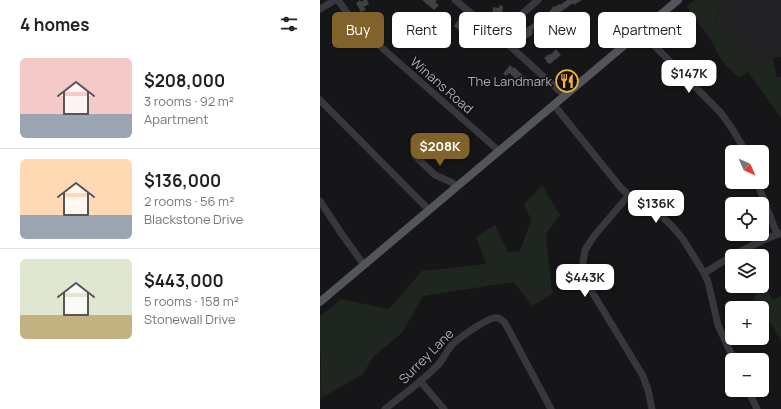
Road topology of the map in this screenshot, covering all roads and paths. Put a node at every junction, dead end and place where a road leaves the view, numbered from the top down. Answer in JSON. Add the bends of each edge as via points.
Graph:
{"nodes":[{"id":1,"x":336,"y":0,"type":"edge"},
{"id":2,"x":455,"y":0,"type":"edge"},
{"id":3,"x":538,"y":0,"type":"edge"},
{"id":4,"x":678,"y":0,"type":"edge"},
{"id":5,"x":320,"y":9,"type":"edge"},
{"id":6,"x":470,"y":12,"type":"edge"},
{"id":7,"x":524,"y":12,"type":"edge"},
{"id":8,"x":663,"y":12,"type":"edge"},
{"id":9,"x":512,"y":48,"type":"edge"},
{"id":10,"x":620,"y":48,"type":"edge"},
{"id":11,"x":657,"y":48,"type":"edge"},
{"id":12,"x":565,"y":96,"type":"junction"},
{"id":13,"x":320,"y":100,"type":"edge"},
{"id":14,"x":554,"y":105,"type":"junction"},
{"id":15,"x":742,"y":145,"type":"edge"},
{"id":16,"x":499,"y":151,"type":"junction"},
{"id":17,"x":415,"y":156,"type":"dead end"},
{"id":18,"x":457,"y":187,"type":"junction"},
{"id":19,"x":760,"y":189,"type":"edge"},
{"id":20,"x":629,"y":195,"type":"junction"},
{"id":21,"x":320,"y":201,"type":"edge"},
{"id":22,"x":429,"y":210,"type":"junction"},
{"id":23,"x":779,"y":233,"type":"edge"},
{"id":24,"x":744,"y":249,"type":"edge"},
{"id":25,"x":725,"y":260,"type":"edge"},
{"id":26,"x":364,"y":265,"type":"junction"},
{"id":27,"x":704,"y":273,"type":"junction"},
{"id":28,"x":320,"y":302,"type":"edge"},
{"id":29,"x":731,"y":353,"type":"edge"},
{"id":30,"x":420,"y":381,"type":"junction"},
{"id":31,"x":751,"y":397,"type":"edge"},
{"id":32,"x":385,"y":409,"type":"edge"},
{"id":33,"x":444,"y":409,"type":"edge"},
{"id":34,"x":551,"y":409,"type":"edge"},
{"id":35,"x":652,"y":409,"type":"edge"},
{"id":36,"x":757,"y":409,"type":"edge"}],
"edges":[{"from":1,"to":5,"type":"street"},
{"from":1,"to":16,"type":"street","name":"Winans Road","via":[[355,24]]},
{"from":2,"to":6,"type":"street"},
{"from":3,"to":7,"type":"street"},
{"from":4,"to":8,"type":"main road"},
{"from":9,"to":12,"type":"street"},
{"from":10,"to":12,"type":"main road"},
{"from":11,"to":15,"type":"street","via":[[721,113]]},
{"from":12,"to":14,"type":"main road"},
{"from":13,"to":22,"type":"street"},
{"from":14,"to":16,"type":"main road"},
{"from":14,"to":20,"type":"street"},
{"from":16,"to":18,"type":"main road"},
{"from":17,"to":18,"type":"street","via":[[435,175]]},
{"from":18,"to":22,"type":"main road"},
{"from":19,"to":23,"type":"street"},
{"from":20,"to":27,"type":"street","via":[[672,226]]},
{"from":20,"to":35,"type":"street","via":[[585,250],[583,271],[586,282],[643,376]]},
{"from":21,"to":26,"type":"street"},
{"from":22,"to":26,"type":"main road"},
{"from":23,"to":24,"type":"street"},
{"from":25,"to":27,"type":"street"},
{"from":26,"to":28,"type":"main road"},
{"from":27,"to":29,"type":"street","via":[[718,325]]},
{"from":30,"to":32,"type":"street","name":"Surrey Lane"},
{"from":30,"to":33,"type":"street"},
{"from":30,"to":34,"type":"street","name":"Surrey Lane","via":[[438,365],[457,340],[484,322],[493,318],[502,319]]},
{"from":31,"to":36,"type":"street"}]}
